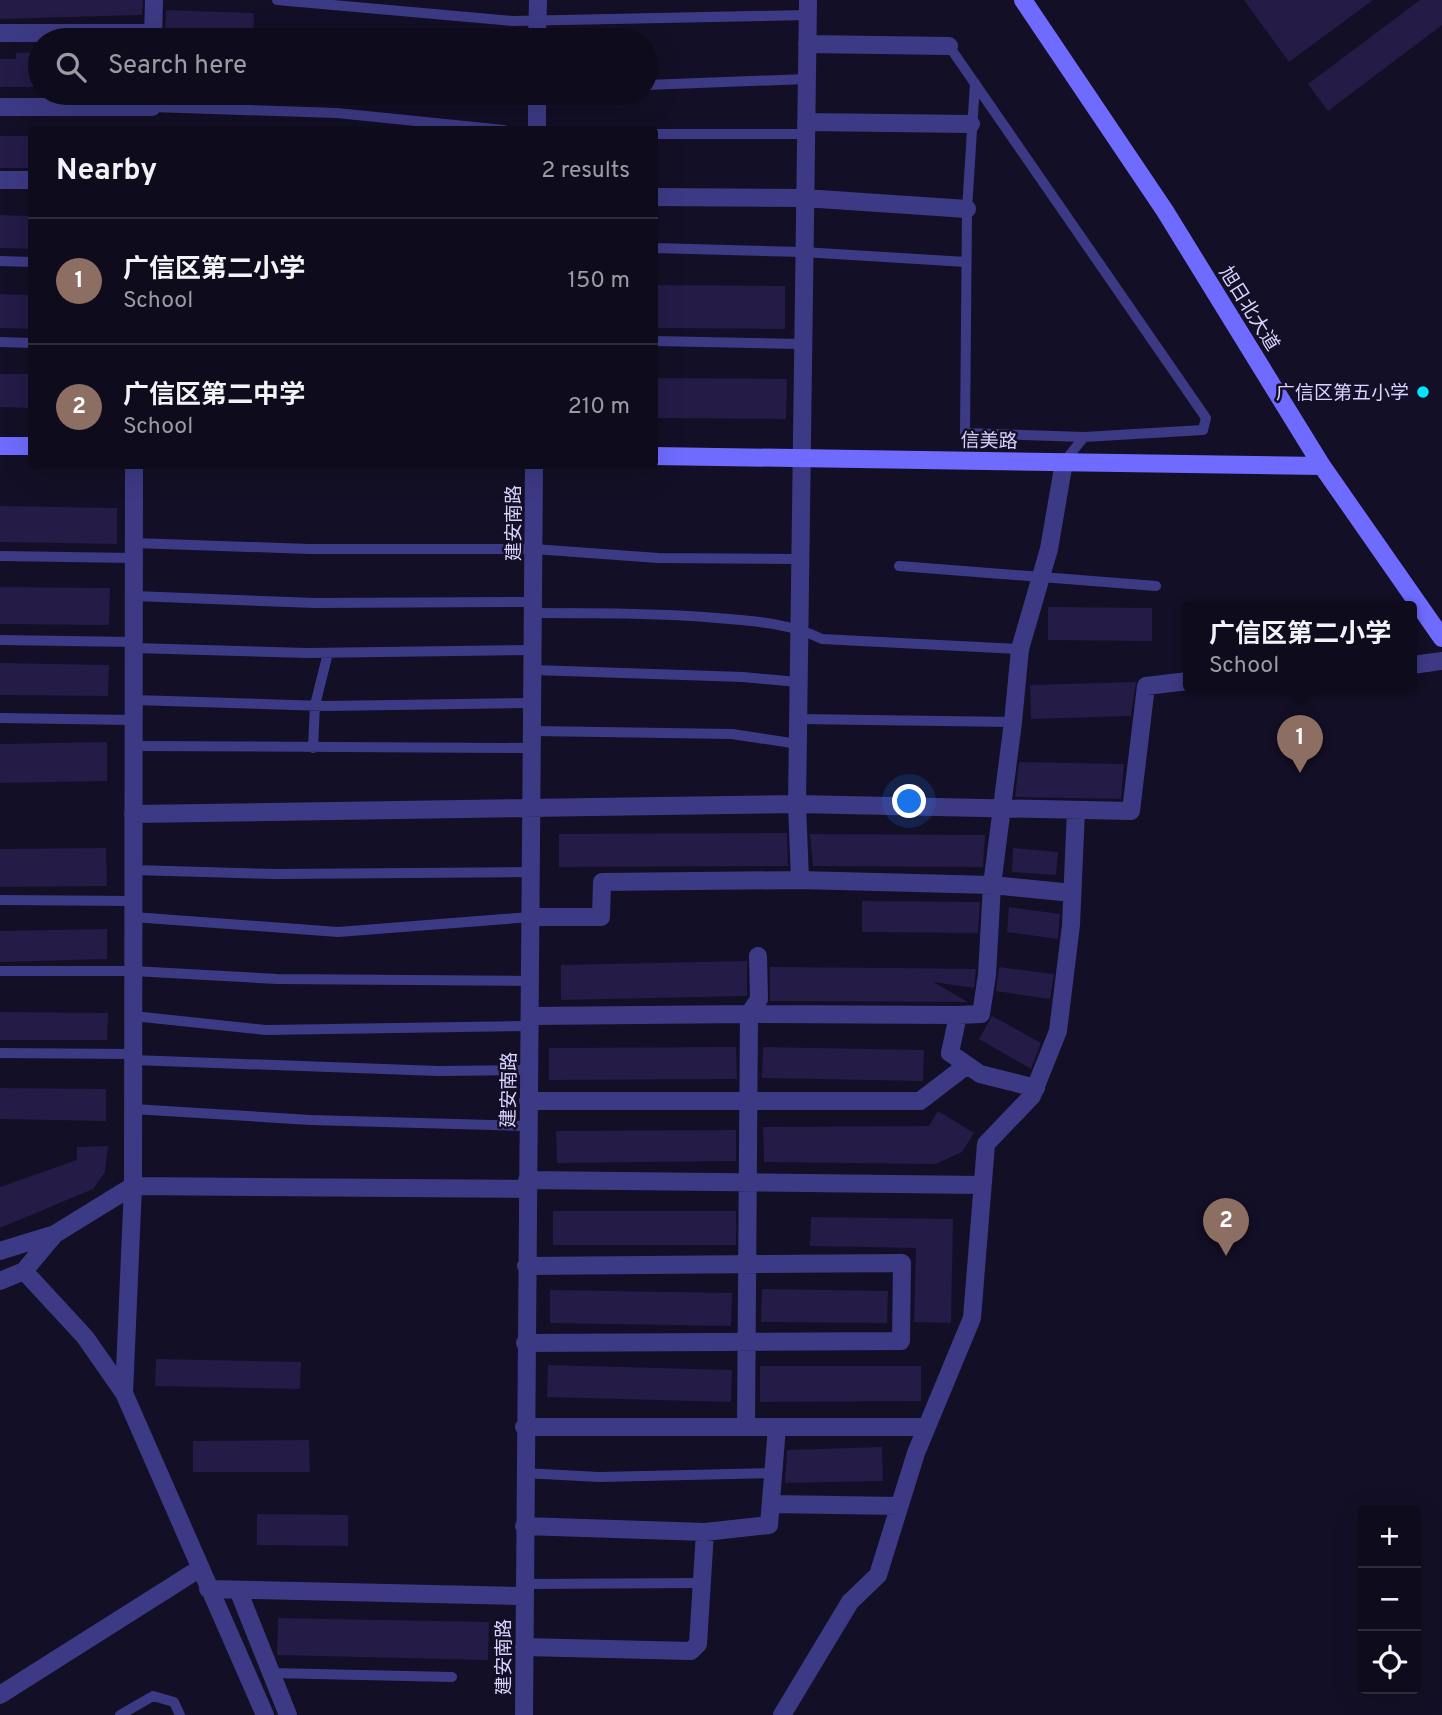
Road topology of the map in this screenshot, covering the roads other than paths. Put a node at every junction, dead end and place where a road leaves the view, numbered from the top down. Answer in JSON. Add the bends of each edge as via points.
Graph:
{"nodes":[{"id":1,"x":154,"y":0,"type":"edge"},
{"id":2,"x":276,"y":0,"type":"edge"},
{"id":3,"x":538,"y":0,"type":"edge"},
{"id":4,"x":1023,"y":0,"type":"edge"},
{"id":5,"x":808,"y":8,"type":"edge"},
{"id":6,"x":538,"y":22,"type":"junction"},
{"id":7,"x":154,"y":28,"type":"edge"},
{"id":8,"x":538,"y":28,"type":"edge"},
{"id":9,"x":0,"y":33,"type":"edge"},
{"id":10,"x":28,"y":34,"type":"edge"},
{"id":11,"x":807,"y":44,"type":"junction"},
{"id":12,"x":950,"y":46,"type":"joint"},
{"id":13,"x":806,"y":79,"type":"junction"},
{"id":14,"x":975,"y":82,"type":"junction"},
{"id":15,"x":658,"y":85,"type":"edge"},
{"id":16,"x":43,"y":105,"type":"edge"},
{"id":17,"x":223,"y":105,"type":"edge"},
{"id":18,"x":537,"y":105,"type":"edge"},
{"id":19,"x":0,"y":107,"type":"edge"},
{"id":20,"x":971,"y":124,"type":"junction"},
{"id":21,"x":465,"y":126,"type":"edge"},
{"id":22,"x":537,"y":126,"type":"edge"},
{"id":23,"x":806,"y":128,"type":"junction"},
{"id":24,"x":658,"y":134,"type":"edge"},
{"id":25,"x":0,"y":180,"type":"edge"},
{"id":26,"x":28,"y":180,"type":"edge"},
{"id":27,"x":658,"y":197,"type":"edge"},
{"id":28,"x":804,"y":198,"type":"junction"},
{"id":29,"x":967,"y":209,"type":"junction"},
{"id":30,"x":658,"y":248,"type":"edge"},
{"id":31,"x":803,"y":252,"type":"junction"},
{"id":32,"x":0,"y":261,"type":"edge"},
{"id":33,"x":28,"y":262,"type":"edge"},
{"id":34,"x":966,"y":262,"type":"junction"},
{"id":35,"x":658,"y":341,"type":"edge"},
{"id":36,"x":0,"y":342,"type":"edge"},
{"id":37,"x":28,"y":343,"type":"edge"},
{"id":38,"x":802,"y":344,"type":"junction"},
{"id":39,"x":1084,"y":437,"type":"junction"},
{"id":40,"x":0,"y":446,"type":"edge"},
{"id":41,"x":28,"y":446,"type":"edge"},
{"id":42,"x":658,"y":456,"type":"edge"},
{"id":43,"x":800,"y":458,"type":"junction"},
{"id":44,"x":1063,"y":462,"type":"junction"},
{"id":45,"x":1322,"y":466,"type":"junction"},
{"id":46,"x":134,"y":469,"type":"edge"},
{"id":47,"x":534,"y":469,"type":"edge"},
{"id":48,"x":534,"y":549,"type":"junction"},
{"id":49,"x":134,"y":551,"type":"junction"},
{"id":50,"x":0,"y":556,"type":"edge"},
{"id":51,"x":799,"y":559,"type":"junction"},
{"id":52,"x":899,"y":566,"type":"dead end"},
{"id":53,"x":1041,"y":576,"type":"junction"},
{"id":54,"x":1156,"y":586,"type":"dead end"},
{"id":55,"x":134,"y":596,"type":"junction"},
{"id":56,"x":533,"y":608,"type":"junction"},
{"id":57,"x":799,"y":628,"type":"junction"},
{"id":58,"x":1441,"y":634,"type":"edge"},
{"id":59,"x":0,"y":640,"type":"edge"},
{"id":60,"x":134,"y":645,"type":"junction"},
{"id":61,"x":1020,"y":649,"type":"junction"},
{"id":62,"x":533,"y":650,"type":"junction"},
{"id":63,"x":328,"y":653,"type":"junction"},
{"id":64,"x":1442,"y":661,"type":"edge"},
{"id":65,"x":1417,"y":664,"type":"edge"},
{"id":66,"x":533,"y":670,"type":"junction"},
{"id":67,"x":799,"y":682,"type":"junction"},
{"id":68,"x":1183,"y":682,"type":"edge"},
{"id":69,"x":134,"y":700,"type":"junction"},
{"id":70,"x":533,"y":703,"type":"junction"},
{"id":71,"x":315,"y":705,"type":"junction"},
{"id":72,"x":0,"y":718,"type":"edge"},
{"id":73,"x":798,"y":719,"type":"junction"},
{"id":74,"x":133,"y":720,"type":"junction"},
{"id":75,"x":1013,"y":722,"type":"junction"},
{"id":76,"x":533,"y":740,"type":"junction"},
{"id":77,"x":798,"y":744,"type":"junction"},
{"id":78,"x":133,"y":746,"type":"junction"},
{"id":79,"x":313,"y":748,"type":"junction"},
{"id":80,"x":797,"y":804,"type":"junction"},
{"id":81,"x":1001,"y":808,"type":"junction"},
{"id":82,"x":532,"y":810,"type":"junction"},
{"id":83,"x":1076,"y":810,"type":"junction"},
{"id":84,"x":133,"y":814,"type":"junction"},
{"id":85,"x":133,"y":870,"type":"junction"},
{"id":86,"x":531,"y":872,"type":"junction"},
{"id":87,"x":800,"y":880,"type":"junction"},
{"id":88,"x":992,"y":885,"type":"junction"},
{"id":89,"x":1073,"y":893,"type":"junction"},
{"id":90,"x":0,"y":900,"type":"edge"},
{"id":91,"x":133,"y":909,"type":"junction"},
{"id":92,"x":531,"y":917,"type":"junction"},
{"id":93,"x":758,"y":956,"type":"dead end"},
{"id":94,"x":0,"y":971,"type":"edge"},
{"id":95,"x":133,"y":971,"type":"junction"},
{"id":96,"x":530,"y":981,"type":"junction"},
{"id":97,"x":750,"y":1014,"type":"junction"},
{"id":98,"x":958,"y":1015,"type":"junction"},
{"id":99,"x":133,"y":1016,"type":"junction"},
{"id":100,"x":529,"y":1021,"type":"junction"},
{"id":101,"x":0,"y":1053,"type":"edge"},
{"id":102,"x":133,"y":1057,"type":"junction"},
{"id":103,"x":967,"y":1065,"type":"junction"},
{"id":104,"x":529,"y":1070,"type":"junction"},
{"id":105,"x":1035,"y":1088,"type":"junction"},
{"id":106,"x":528,"y":1101,"type":"junction"},
{"id":107,"x":749,"y":1101,"type":"junction"},
{"id":108,"x":133,"y":1109,"type":"junction"},
{"id":109,"x":528,"y":1126,"type":"junction"},
{"id":110,"x":749,"y":1182,"type":"junction"},
{"id":111,"x":527,"y":1184,"type":"junction"},
{"id":112,"x":982,"y":1185,"type":"junction"},
{"id":113,"x":133,"y":1186,"type":"junction"},
{"id":114,"x":55,"y":1234,"type":"junction"},
{"id":115,"x":0,"y":1251,"type":"edge"},
{"id":116,"x":748,"y":1265,"type":"junction"},
{"id":117,"x":526,"y":1266,"type":"junction"},
{"id":118,"x":24,"y":1271,"type":"junction"},
{"id":119,"x":0,"y":1281,"type":"edge"},
{"id":120,"x":525,"y":1343,"type":"junction"},
{"id":121,"x":747,"y":1344,"type":"junction"},
{"id":122,"x":124,"y":1393,"type":"junction"},
{"id":123,"x":524,"y":1427,"type":"junction"},
{"id":124,"x":746,"y":1427,"type":"junction"},
{"id":125,"x":777,"y":1427,"type":"junction"},
{"id":126,"x":927,"y":1427,"type":"junction"},
{"id":127,"x":524,"y":1473,"type":"junction"},
{"id":128,"x":774,"y":1473,"type":"junction"},
{"id":129,"x":772,"y":1504,"type":"junction"},
{"id":130,"x":900,"y":1506,"type":"junction"},
{"id":131,"x":524,"y":1526,"type":"junction"},
{"id":132,"x":705,"y":1532,"type":"junction"},
{"id":133,"x":199,"y":1569,"type":"junction"},
{"id":134,"x":702,"y":1583,"type":"junction"},
{"id":135,"x":208,"y":1589,"type":"junction"},
{"id":136,"x":238,"y":1590,"type":"junction"},
{"id":137,"x":524,"y":1590,"type":"junction"},
{"id":138,"x":524,"y":1647,"type":"junction"},
{"id":139,"x":271,"y":1674,"type":"junction"},
{"id":140,"x":452,"y":1677,"type":"dead end"},
{"id":141,"x":0,"y":1695,"type":"edge"},
{"id":142,"x":120,"y":1715,"type":"edge"},
{"id":143,"x":180,"y":1715,"type":"edge"},
{"id":144,"x":265,"y":1715,"type":"edge"},
{"id":145,"x":288,"y":1715,"type":"edge"},
{"id":146,"x":524,"y":1715,"type":"edge"},
{"id":147,"x":782,"y":1715,"type":"edge"}],
"edges":[{"from":1,"to":7,"type":"street"},
{"from":2,"to":6,"type":"lane"},
{"from":3,"to":6,"type":"street"},
{"from":4,"to":45,"type":"street","name":"旭日北大道","via":[[1166,211]]},
{"from":5,"to":6,"type":"lane"},
{"from":5,"to":11,"type":"street"},
{"from":6,"to":8,"type":"street"},
{"from":9,"to":10,"type":"street"},
{"from":11,"to":12,"type":"street"},
{"from":11,"to":13,"type":"street"},
{"from":12,"to":14,"type":"lane"},
{"from":13,"to":15,"type":"lane"},
{"from":13,"to":23,"type":"street"},
{"from":14,"to":20,"type":"lane"},
{"from":14,"to":39,"type":"lane","via":[[1206,418],[1203,430]]},
{"from":16,"to":19,"type":"street"},
{"from":17,"to":21,"type":"lane"},
{"from":18,"to":22,"type":"street"},
{"from":20,"to":23,"type":"street"},
{"from":20,"to":29,"type":"lane"},
{"from":23,"to":24,"type":"lane"},
{"from":23,"to":28,"type":"street"},
{"from":25,"to":26,"type":"street"},
{"from":27,"to":28,"type":"street"},
{"from":28,"to":29,"type":"street"},
{"from":28,"to":31,"type":"street"},
{"from":29,"to":34,"type":"lane"},
{"from":30,"to":31,"type":"lane"},
{"from":31,"to":34,"type":"lane"},
{"from":31,"to":38,"type":"street"},
{"from":32,"to":33,"type":"lane"},
{"from":34,"to":39,"type":"lane","via":[[965,433]]},
{"from":35,"to":38,"type":"lane"},
{"from":36,"to":37,"type":"lane"},
{"from":38,"to":43,"type":"street"},
{"from":39,"to":44,"type":"lane"},
{"from":40,"to":41,"type":"street"},
{"from":42,"to":43,"type":"street","name":"信美路"},
{"from":43,"to":44,"type":"street","name":"信美路"},
{"from":43,"to":51,"type":"street"},
{"from":44,"to":45,"type":"street","name":"信美路"},
{"from":44,"to":53,"type":"street"},
{"from":45,"to":58,"type":"street","name":"旭日北大道"},
{"from":46,"to":49,"type":"street"},
{"from":47,"to":48,"type":"street","name":"建安南路"},
{"from":48,"to":49,"type":"lane"},
{"from":48,"to":51,"type":"lane","via":[[658,558]]},
{"from":48,"to":56,"type":"street","name":"建安南路"},
{"from":49,"to":50,"type":"lane"},
{"from":49,"to":55,"type":"street"},
{"from":51,"to":57,"type":"street"},
{"from":52,"to":53,"type":"lane"},
{"from":53,"to":54,"type":"lane"},
{"from":53,"to":61,"type":"street"},
{"from":55,"to":56,"type":"lane"},
{"from":55,"to":60,"type":"street"},
{"from":56,"to":57,"type":"lane","via":[[654,612]]},
{"from":56,"to":62,"type":"street","name":"建安南路"},
{"from":57,"to":61,"type":"lane","via":[[822,639]]},
{"from":57,"to":67,"type":"street"},
{"from":59,"to":60,"type":"lane"},
{"from":60,"to":63,"type":"lane"},
{"from":60,"to":69,"type":"street"},
{"from":61,"to":75,"type":"street"},
{"from":62,"to":63,"type":"lane"},
{"from":62,"to":66,"type":"street","name":"建安南路"},
{"from":63,"to":71,"type":"lane"},
{"from":64,"to":65,"type":"street"},
{"from":66,"to":67,"type":"lane"},
{"from":66,"to":70,"type":"street","name":"建安南路"},
{"from":67,"to":73,"type":"street"},
{"from":68,"to":83,"type":"street","via":[[1146,686],[1130,811]]},
{"from":69,"to":71,"type":"lane"},
{"from":69,"to":74,"type":"street"},
{"from":70,"to":71,"type":"lane"},
{"from":70,"to":76,"type":"street","name":"建安南路"},
{"from":71,"to":79,"type":"lane"},
{"from":72,"to":74,"type":"lane"},
{"from":73,"to":75,"type":"lane"},
{"from":73,"to":77,"type":"street"},
{"from":74,"to":78,"type":"street"},
{"from":75,"to":81,"type":"street"},
{"from":76,"to":77,"type":"lane","via":[[732,734]]},
{"from":76,"to":79,"type":"lane"},
{"from":76,"to":82,"type":"street","name":"建安南路"},
{"from":77,"to":80,"type":"street"},
{"from":78,"to":79,"type":"lane"},
{"from":78,"to":84,"type":"street"},
{"from":80,"to":81,"type":"street"},
{"from":80,"to":82,"type":"street"},
{"from":80,"to":87,"type":"street"},
{"from":81,"to":83,"type":"street"},
{"from":81,"to":88,"type":"street"},
{"from":82,"to":84,"type":"street"},
{"from":82,"to":86,"type":"street","name":"建安南路"},
{"from":83,"to":89,"type":"street"},
{"from":84,"to":85,"type":"street"},
{"from":85,"to":86,"type":"lane"},
{"from":85,"to":91,"type":"street"},
{"from":86,"to":92,"type":"street","name":"建安南路"},
{"from":87,"to":88,"type":"street"},
{"from":87,"to":92,"type":"street","via":[[602,882],[601,917]]},
{"from":88,"to":89,"type":"street"},
{"from":88,"to":98,"type":"street","via":[[981,1014]]},
{"from":89,"to":105,"type":"street","via":[[1058,1031]]},
{"from":90,"to":91,"type":"lane"},
{"from":91,"to":92,"type":"lane","via":[[338,932]]},
{"from":91,"to":95,"type":"street"},
{"from":92,"to":96,"type":"street","name":"建安南路"},
{"from":93,"to":97,"type":"street","via":[[759,999]]},
{"from":94,"to":95,"type":"lane"},
{"from":95,"to":96,"type":"lane","via":[[277,979]]},
{"from":95,"to":99,"type":"street"},
{"from":96,"to":100,"type":"street","name":"建安南路"},
{"from":97,"to":98,"type":"street"},
{"from":97,"to":100,"type":"street"},
{"from":97,"to":107,"type":"street"},
{"from":98,"to":103,"type":"street","via":[[950,1054]]},
{"from":99,"to":100,"type":"lane","via":[[266,1030]]},
{"from":99,"to":102,"type":"street"},
{"from":100,"to":104,"type":"street","name":"建安南路"},
{"from":101,"to":102,"type":"lane"},
{"from":102,"to":104,"type":"lane","via":[[438,1071]]},
{"from":102,"to":108,"type":"street"},
{"from":103,"to":105,"type":"street","via":[[980,1074]]},
{"from":103,"to":107,"type":"street","via":[[920,1101]]},
{"from":104,"to":106,"type":"street","name":"建安南路"},
{"from":105,"to":112,"type":"street","via":[[986,1144]]},
{"from":106,"to":107,"type":"street"},
{"from":106,"to":109,"type":"street","name":"建安南路"},
{"from":107,"to":110,"type":"street"},
{"from":108,"to":109,"type":"lane"},
{"from":108,"to":113,"type":"street"},
{"from":109,"to":111,"type":"street","name":"建安南路"},
{"from":110,"to":111,"type":"street"},
{"from":110,"to":112,"type":"street"},
{"from":110,"to":116,"type":"street"},
{"from":111,"to":113,"type":"street"},
{"from":111,"to":117,"type":"street","name":"建安南路"},
{"from":112,"to":126,"type":"street","via":[[972,1318]]},
{"from":113,"to":114,"type":"street"},
{"from":113,"to":122,"type":"street"},
{"from":114,"to":115,"type":"street"},
{"from":114,"to":118,"type":"street"},
{"from":116,"to":117,"type":"street"},
{"from":116,"to":121,"type":"street"},
{"from":116,"to":121,"type":"street","via":[[902,1263],[902,1328],[901,1341]]},
{"from":117,"to":120,"type":"street","name":"建安南路"},
{"from":118,"to":119,"type":"street"},
{"from":118,"to":122,"type":"street","via":[[85,1337]]},
{"from":120,"to":121,"type":"street"},
{"from":120,"to":123,"type":"street","name":"建安南路"},
{"from":121,"to":124,"type":"street"},
{"from":122,"to":133,"type":"street"},
{"from":123,"to":124,"type":"street"},
{"from":123,"to":127,"type":"street","name":"建安南路"},
{"from":124,"to":125,"type":"street"},
{"from":125,"to":126,"type":"street"},
{"from":125,"to":128,"type":"street"},
{"from":126,"to":130,"type":"street"},
{"from":127,"to":128,"type":"lane","via":[[599,1477]]},
{"from":127,"to":131,"type":"street","name":"建安南路"},
{"from":128,"to":129,"type":"street"},
{"from":129,"to":130,"type":"street"},
{"from":129,"to":132,"type":"street","via":[[769,1525]]},
{"from":130,"to":147,"type":"street","via":[[878,1575],[850,1602]]},
{"from":131,"to":132,"type":"street"},
{"from":131,"to":137,"type":"street","name":"建安南路"},
{"from":132,"to":134,"type":"street"},
{"from":133,"to":135,"type":"street"},
{"from":133,"to":141,"type":"street"},
{"from":134,"to":137,"type":"lane"},
{"from":134,"to":138,"type":"street","via":[[698,1644],[691,1651]]},
{"from":135,"to":136,"type":"street"},
{"from":135,"to":144,"type":"street"},
{"from":136,"to":137,"type":"street"},
{"from":136,"to":139,"type":"street"},
{"from":137,"to":138,"type":"street","name":"建安南路"},
{"from":138,"to":146,"type":"street","name":"建安南路"},
{"from":139,"to":140,"type":"lane"},
{"from":139,"to":145,"type":"street"},
{"from":142,"to":143,"type":"lane","via":[[153,1696],[174,1702]]}]}
